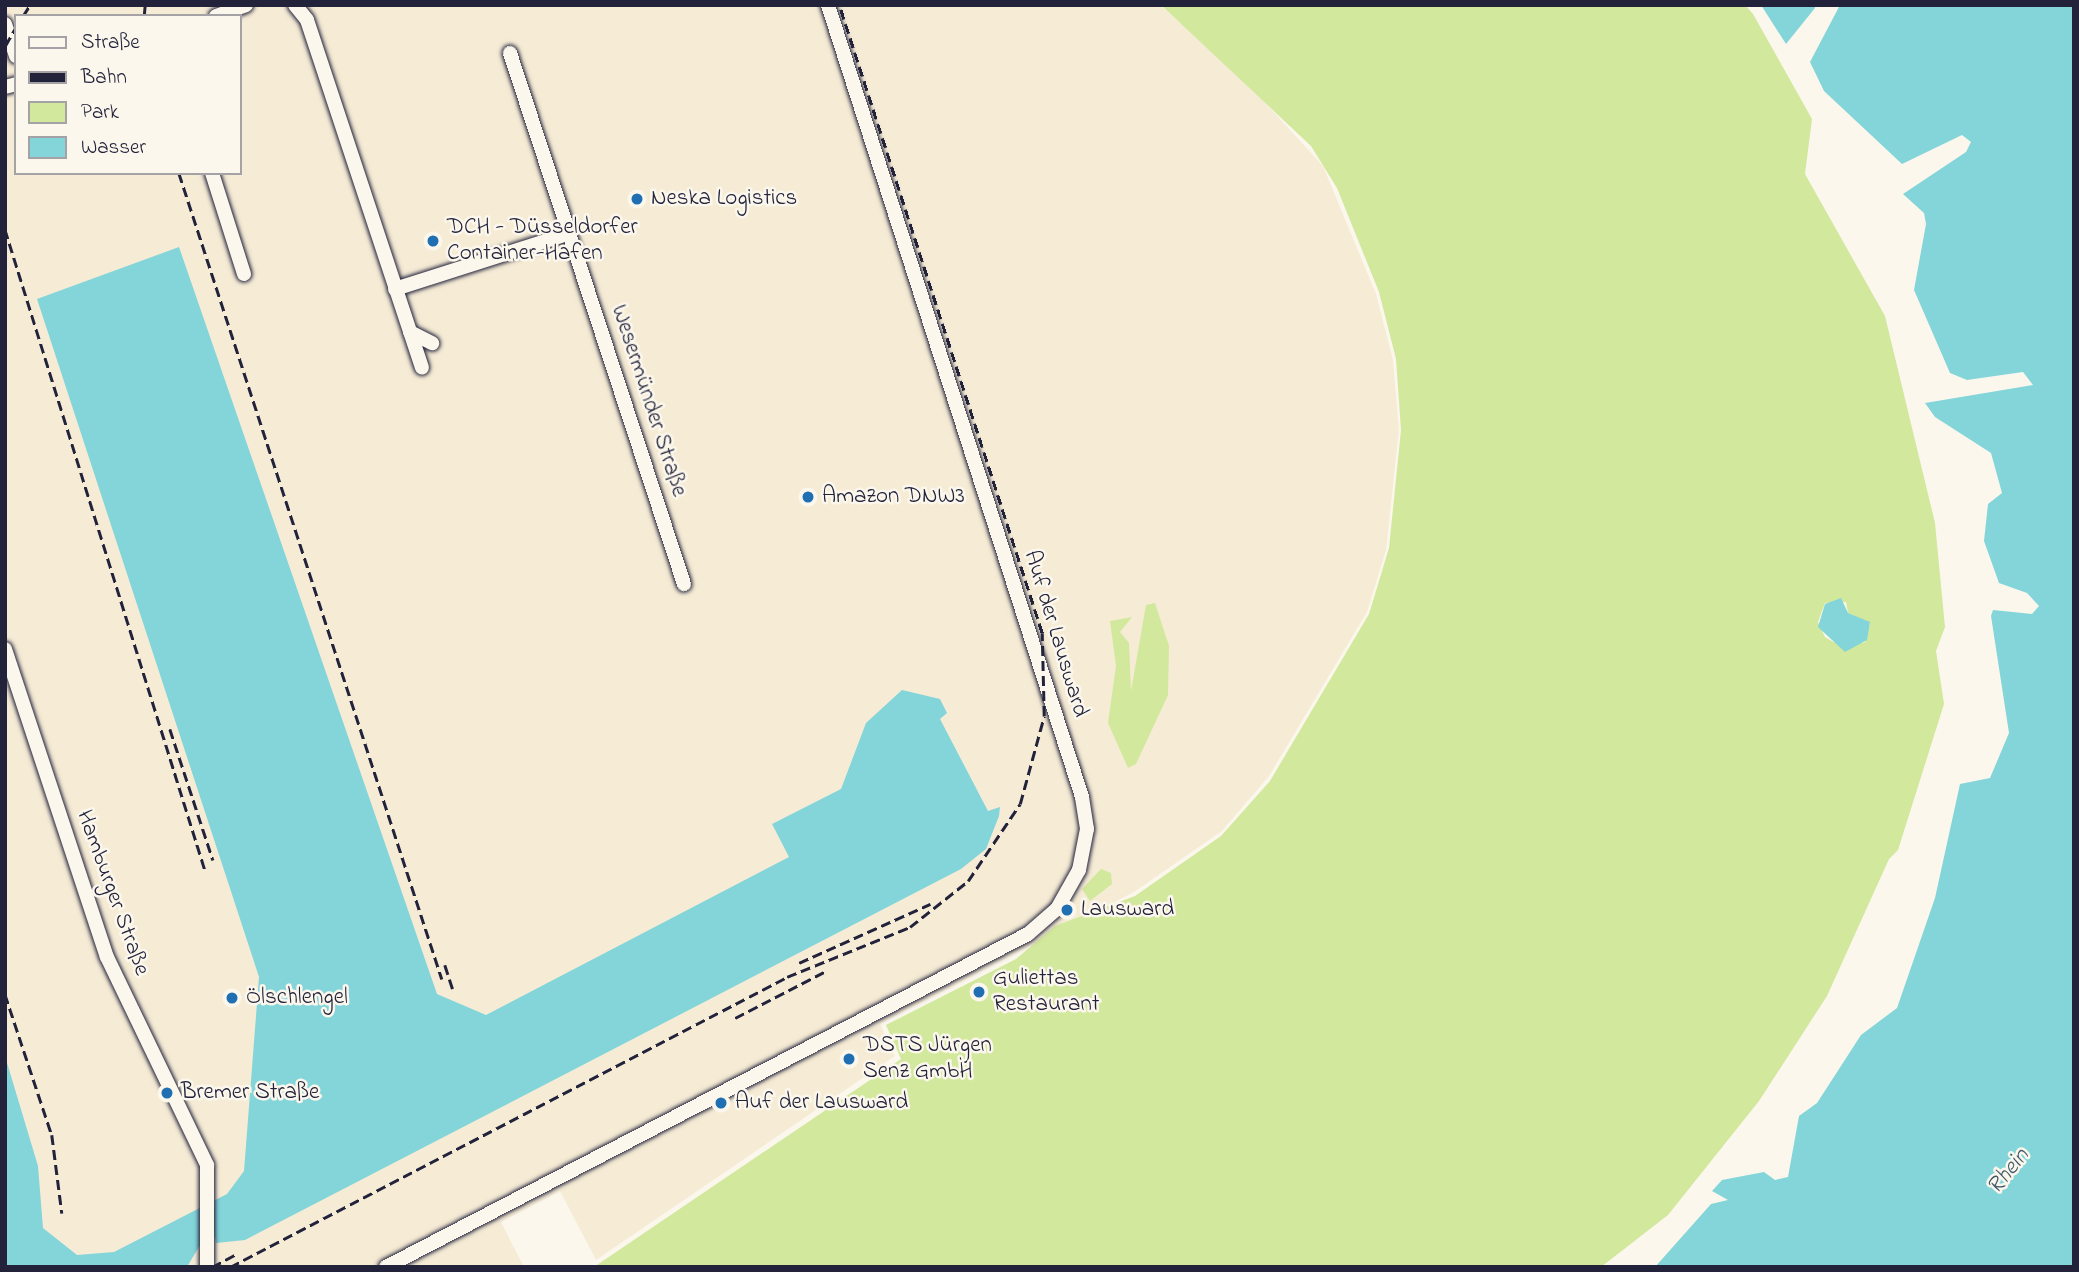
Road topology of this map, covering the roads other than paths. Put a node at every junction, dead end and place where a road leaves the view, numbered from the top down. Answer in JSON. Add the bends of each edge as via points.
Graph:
{"nodes":[{"id":1,"x":246,"y":5,"type":"edge"},
{"id":2,"x":295,"y":5,"type":"edge"},
{"id":3,"x":828,"y":5,"type":"edge"},
{"id":4,"x":221,"y":14,"type":"edge"},
{"id":5,"x":5,"y":24,"type":"edge"},
{"id":6,"x":14,"y":50,"type":"edge"},
{"id":7,"x":510,"y":53,"type":"dead end"},
{"id":8,"x":213,"y":175,"type":"edge"},
{"id":9,"x":570,"y":233,"type":"junction"},
{"id":10,"x":244,"y":274,"type":"dead end"},
{"id":11,"x":395,"y":289,"type":"junction"},
{"id":12,"x":410,"y":332,"type":"junction"},
{"id":13,"x":432,"y":343,"type":"dead end"},
{"id":14,"x":422,"y":367,"type":"dead end"},
{"id":15,"x":684,"y":584,"type":"dead end"},
{"id":16,"x":5,"y":649,"type":"edge"},
{"id":17,"x":206,"y":1267,"type":"edge"},
{"id":18,"x":386,"y":1267,"type":"edge"}],
"edges":[{"from":1,"to":4,"type":"street"},
{"from":2,"to":11,"type":"street","via":[[307,20]]},
{"from":3,"to":18,"type":"street","name":"Auf der Lausward","via":[[1082,797],[1087,829],[1079,870],[1057,909],[1028,934]]},
{"from":5,"to":6,"type":"street"},
{"from":7,"to":9,"type":"street","name":"Wesermünder Straße"},
{"from":8,"to":10,"type":"street"},
{"from":9,"to":11,"type":"street"},
{"from":9,"to":15,"type":"street","name":"Wesermünder Straße"},
{"from":11,"to":12,"type":"street"},
{"from":12,"to":13,"type":"street"},
{"from":12,"to":14,"type":"street"},
{"from":16,"to":17,"type":"street","name":"Hamburger Straße","via":[[107,957],[203,1153],[211,1196]]}]}
